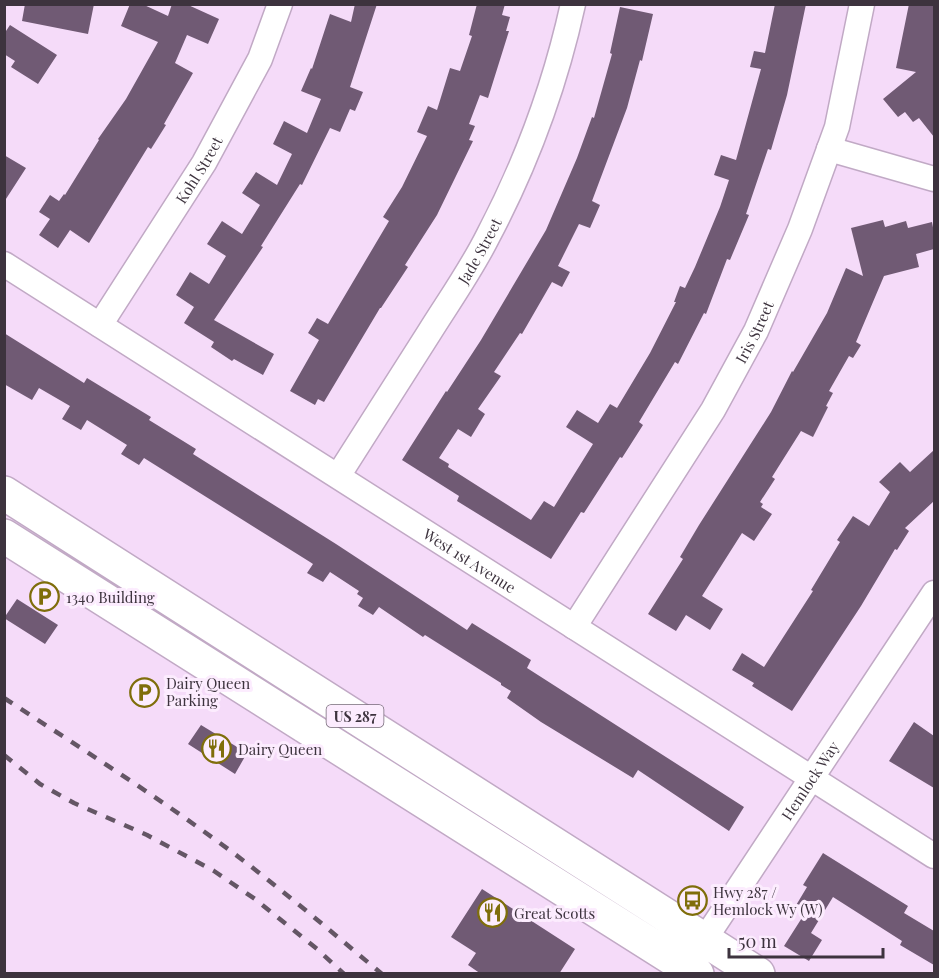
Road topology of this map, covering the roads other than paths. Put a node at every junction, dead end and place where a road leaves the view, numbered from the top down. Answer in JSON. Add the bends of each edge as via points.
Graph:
{"nodes":[{"id":1,"x":280,"y":4,"type":"edge"},
{"id":2,"x":573,"y":4,"type":"edge"},
{"id":3,"x":862,"y":4,"type":"edge"},
{"id":4,"x":829,"y":149,"type":"junction"},
{"id":5,"x":934,"y":179,"type":"edge"},
{"id":6,"x":4,"y":264,"type":"edge"},
{"id":7,"x":100,"y":325,"type":"junction"},
{"id":8,"x":338,"y":476,"type":"junction"},
{"id":9,"x":4,"y":493,"type":"edge"},
{"id":10,"x":4,"y":536,"type":"edge"},
{"id":11,"x":934,"y":593,"type":"edge"},
{"id":12,"x":574,"y":627,"type":"junction"},
{"id":13,"x":812,"y":778,"type":"junction"},
{"id":14,"x":934,"y":856,"type":"edge"},
{"id":15,"x":705,"y":939,"type":"junction"},
{"id":16,"x":692,"y":970,"type":"edge"},
{"id":17,"x":758,"y":974,"type":"edge"}],
"edges":[{"from":1,"to":7,"type":"street","name":"Kohl Street","via":[[260,59],[204,163]]},
{"from":2,"to":8,"type":"street","name":"Jade Street","via":[[545,106],[501,210],[462,281]]},
{"from":3,"to":4,"type":"street","name":"Iris Street","via":[[837,128]]},
{"from":4,"to":5,"type":"street"},
{"from":4,"to":12,"type":"street","name":"Iris Street","via":[[801,229],[735,374]]},
{"from":6,"to":7,"type":"street","name":"West 1st Avenue"},
{"from":7,"to":8,"type":"street","name":"West 1st Avenue"},
{"from":8,"to":12,"type":"street","name":"West 1st Avenue"},
{"from":9,"to":15,"type":"main road","number":"US 287"},
{"from":10,"to":16,"type":"main road","number":"US 287"},
{"from":11,"to":13,"type":"street","name":"Hemlock Way"},
{"from":12,"to":13,"type":"street","name":"West 1st Avenue"},
{"from":13,"to":14,"type":"street","name":"West 1st Avenue"},
{"from":13,"to":15,"type":"street","name":"Hemlock Way"},
{"from":15,"to":16,"type":"street","name":"Hemlock Way"},
{"from":15,"to":17,"type":"main road","number":"US 287"}]}
